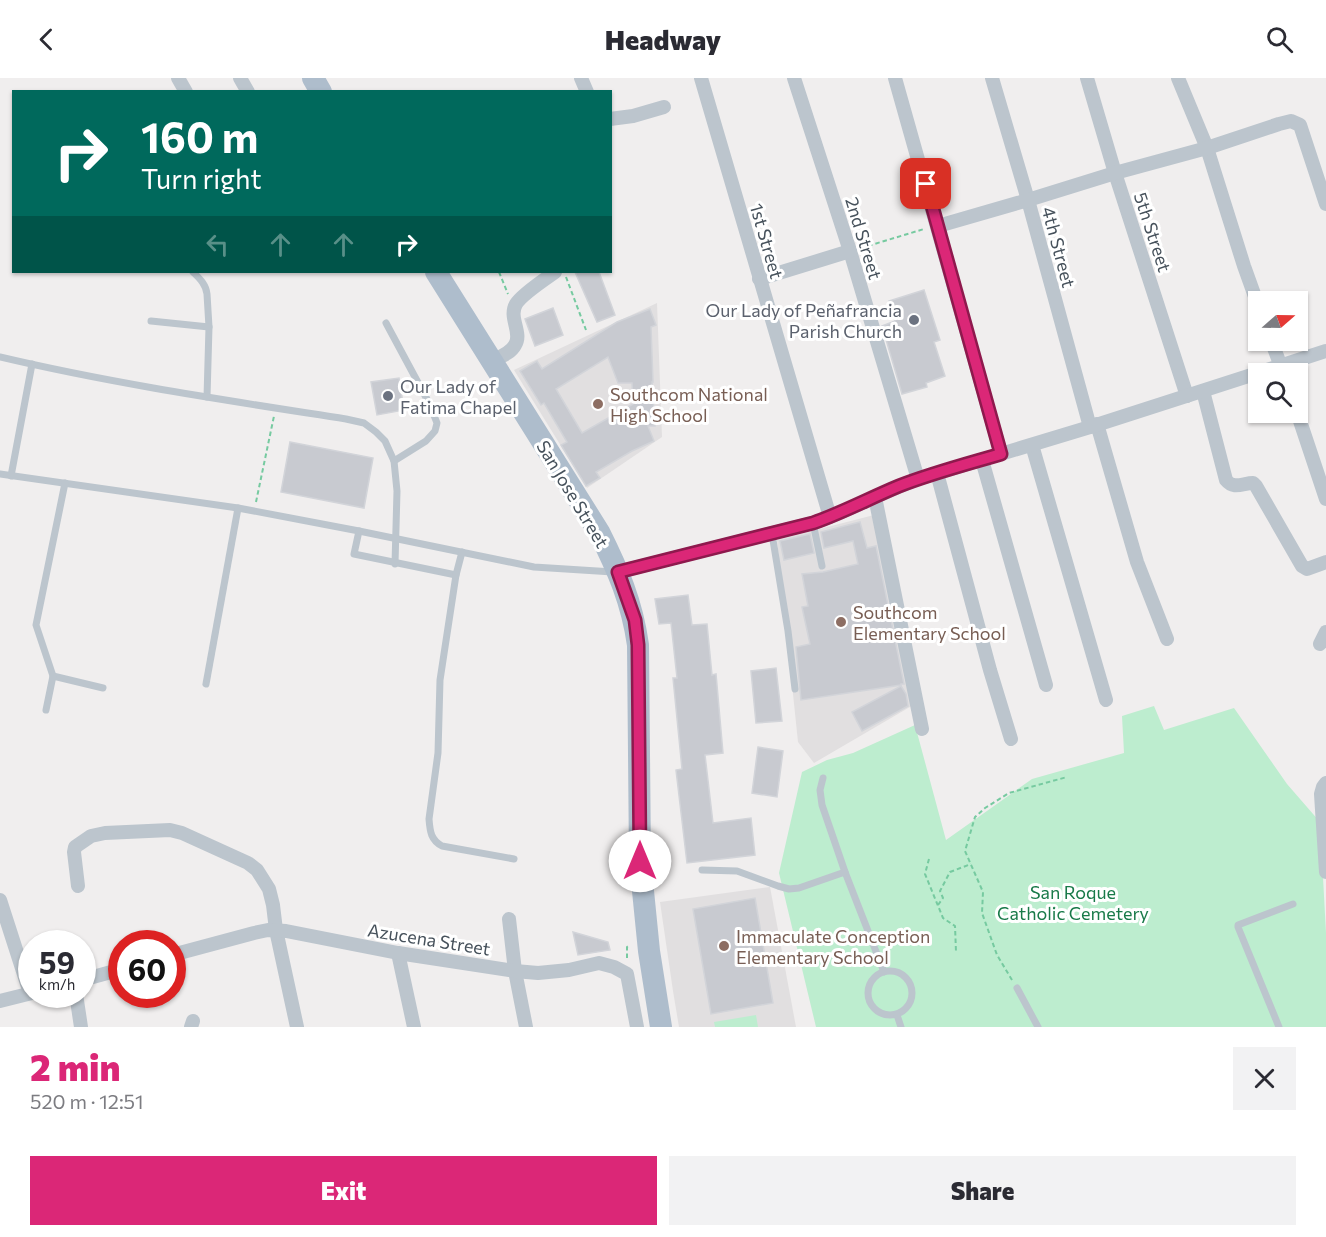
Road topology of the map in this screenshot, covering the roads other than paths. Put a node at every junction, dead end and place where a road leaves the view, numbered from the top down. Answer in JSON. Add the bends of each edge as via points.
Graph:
{"nodes":[{"id":1,"x":701,"y":78,"type":"edge"},
{"id":2,"x":794,"y":78,"type":"edge"},
{"id":3,"x":895,"y":78,"type":"edge"},
{"id":4,"x":992,"y":78,"type":"edge"},
{"id":5,"x":1087,"y":78,"type":"edge"},
{"id":6,"x":1178,"y":78,"type":"edge"},
{"id":7,"x":664,"y":107,"type":"dead end"},
{"id":8,"x":612,"y":118,"type":"edge"},
{"id":9,"x":1207,"y":148,"type":"junction"},
{"id":10,"x":1115,"y":173,"type":"junction"},
{"id":11,"x":1028,"y":200,"type":"junction"},
{"id":12,"x":1326,"y":204,"type":"edge"},
{"id":13,"x":938,"y":226,"type":"junction"},
{"id":14,"x":849,"y":251,"type":"junction"},
{"id":15,"x":194,"y":273,"type":"edge"},
{"id":16,"x":437,"y":273,"type":"edge"},
{"id":17,"x":554,"y":273,"type":"edge"},
{"id":18,"x":759,"y":279,"type":"junction"},
{"id":19,"x":1253,"y":291,"type":"edge"},
{"id":20,"x":150,"y":321,"type":"dead end"},
{"id":21,"x":386,"y":323,"type":"dead end"},
{"id":22,"x":209,"y":327,"type":"junction"},
{"id":23,"x":1326,"y":351,"type":"edge"},
{"id":24,"x":0,"y":357,"type":"edge"},
{"id":25,"x":492,"y":361,"type":"junction"},
{"id":26,"x":1297,"y":363,"type":"edge"},
{"id":27,"x":32,"y":364,"type":"junction"},
{"id":28,"x":1248,"y":378,"type":"edge"},
{"id":29,"x":1203,"y":391,"type":"junction"},
{"id":30,"x":1187,"y":396,"type":"junction"},
{"id":31,"x":207,"y":397,"type":"junction"},
{"id":32,"x":1301,"y":423,"type":"edge"},
{"id":33,"x":1094,"y":425,"type":"junction"},
{"id":34,"x":1032,"y":445,"type":"junction"},
{"id":35,"x":1001,"y":454,"type":"junction"},
{"id":36,"x":394,"y":460,"type":"junction"},
{"id":37,"x":982,"y":460,"type":"junction"},
{"id":38,"x":937,"y":473,"type":"junction"},
{"id":39,"x":0,"y":474,"type":"edge"},
{"id":40,"x":11,"y":476,"type":"junction"},
{"id":41,"x":918,"y":479,"type":"junction"},
{"id":42,"x":64,"y":483,"type":"junction"},
{"id":43,"x":875,"y":497,"type":"junction"},
{"id":44,"x":1326,"y":499,"type":"edge"},
{"id":45,"x":238,"y":508,"type":"junction"},
{"id":46,"x":830,"y":517,"type":"junction"},
{"id":47,"x":813,"y":523,"type":"junction"},
{"id":48,"x":359,"y":531,"type":"junction"},
{"id":49,"x":772,"y":534,"type":"junction"},
{"id":50,"x":396,"y":538,"type":"junction"},
{"id":51,"x":462,"y":552,"type":"junction"},
{"id":52,"x":1326,"y":562,"type":"edge"},
{"id":53,"x":394,"y":564,"type":"junction"},
{"id":54,"x":822,"y":566,"type":"dead end"},
{"id":55,"x":618,"y":572,"type":"junction"},
{"id":56,"x":456,"y":575,"type":"junction"},
{"id":57,"x":1167,"y":639,"type":"dead end"},
{"id":58,"x":53,"y":676,"type":"junction"},
{"id":59,"x":206,"y":684,"type":"dead end"},
{"id":60,"x":1046,"y":686,"type":"dead end"},
{"id":61,"x":103,"y":688,"type":"dead end"},
{"id":62,"x":795,"y":689,"type":"dead end"},
{"id":63,"x":1106,"y":700,"type":"dead end"},
{"id":64,"x":46,"y":710,"type":"dead end"},
{"id":65,"x":922,"y":729,"type":"dead end"},
{"id":66,"x":1011,"y":739,"type":"dead end"},
{"id":67,"x":822,"y":778,"type":"dead end"},
{"id":68,"x":1326,"y":783,"type":"edge"},
{"id":69,"x":514,"y":860,"type":"dead end"},
{"id":70,"x":702,"y":870,"type":"dead end"},
{"id":71,"x":845,"y":872,"type":"junction"},
{"id":72,"x":1326,"y":872,"type":"edge"},
{"id":73,"x":78,"y":886,"type":"dead end"},
{"id":74,"x":0,"y":900,"type":"edge"},
{"id":75,"x":1293,"y":904,"type":"dead end"},
{"id":76,"x":509,"y":919,"type":"dead end"},
{"id":77,"x":276,"y":930,"type":"junction"},
{"id":78,"x":186,"y":951,"type":"edge"},
{"id":79,"x":398,"y":953,"type":"junction"},
{"id":80,"x":18,"y":954,"type":"edge"},
{"id":81,"x":515,"y":971,"type":"junction"},
{"id":82,"x":884,"y":972,"type":"junction"},
{"id":83,"x":1017,"y":988,"type":"road end"},
{"id":84,"x":18,"y":996,"type":"edge"},
{"id":85,"x":0,"y":1001,"type":"edge"},
{"id":86,"x":78,"y":1008,"type":"edge"},
{"id":87,"x":897,"y":1015,"type":"junction"},
{"id":88,"x":81,"y":1027,"type":"edge"},
{"id":89,"x":297,"y":1027,"type":"edge"},
{"id":90,"x":414,"y":1027,"type":"edge"},
{"id":91,"x":526,"y":1027,"type":"edge"},
{"id":92,"x":637,"y":1027,"type":"edge"},
{"id":93,"x":661,"y":1027,"type":"edge"},
{"id":94,"x":901,"y":1027,"type":"edge"},
{"id":95,"x":1038,"y":1027,"type":"edge"},
{"id":96,"x":1279,"y":1027,"type":"edge"}],
"edges":[{"from":1,"to":18,"type":"street","name":"1st Street"},
{"from":2,"to":14,"type":"street","name":"2nd Street"},
{"from":3,"to":13,"type":"street"},
{"from":4,"to":11,"type":"street","name":"4th Street"},
{"from":5,"to":10,"type":"street","name":"5th Street"},
{"from":6,"to":9,"type":"street"},
{"from":7,"to":8,"type":"street"},
{"from":9,"to":10,"type":"street"},
{"from":9,"to":12,"type":"street","via":[[1291,121],[1300,125]]},
{"from":9,"to":19,"type":"street"},
{"from":10,"to":11,"type":"street"},
{"from":10,"to":30,"type":"street","name":"5th Street"},
{"from":11,"to":13,"type":"street"},
{"from":11,"to":33,"type":"street","name":"4th Street"},
{"from":13,"to":35,"type":"street"},
{"from":14,"to":18,"type":"street"},
{"from":14,"to":41,"type":"street","name":"2nd Street"},
{"from":15,"to":22,"type":"lane","via":[[206,288]]},
{"from":16,"to":25,"type":"main road","name":"San Jose Street"},
{"from":17,"to":25,"type":"street","via":[[516,304],[515,345]]},
{"from":18,"to":46,"type":"street","name":"1st Street"},
{"from":20,"to":22,"type":"lane"},
{"from":21,"to":36,"type":"lane","via":[[437,423],[426,441]]},
{"from":22,"to":31,"type":"lane"},
{"from":23,"to":26,"type":"street"},
{"from":24,"to":27,"type":"lane"},
{"from":25,"to":55,"type":"main road","name":"San Jose Street","via":[[599,532]]},
{"from":27,"to":31,"type":"lane"},
{"from":27,"to":40,"type":"lane"},
{"from":28,"to":29,"type":"street"},
{"from":29,"to":30,"type":"street"},
{"from":29,"to":52,"type":"street","via":[[1226,480],[1235,486],[1256,486],[1302,566],[1308,569]]},
{"from":30,"to":33,"type":"street"},
{"from":31,"to":36,"type":"lane","via":[[364,423],[384,441]]},
{"from":32,"to":44,"type":"street"},
{"from":33,"to":34,"type":"street"},
{"from":33,"to":57,"type":"street","name":"4th Street","via":[[1137,562]]},
{"from":34,"to":35,"type":"street"},
{"from":34,"to":63,"type":"street"},
{"from":35,"to":37,"type":"street"},
{"from":36,"to":50,"type":"lane"},
{"from":37,"to":38,"type":"street"},
{"from":37,"to":60,"type":"street"},
{"from":38,"to":41,"type":"street"},
{"from":38,"to":66,"type":"street"},
{"from":39,"to":40,"type":"lane"},
{"from":40,"to":42,"type":"lane"},
{"from":41,"to":43,"type":"street"},
{"from":42,"to":45,"type":"lane"},
{"from":42,"to":58,"type":"lane","via":[[36,625]]},
{"from":43,"to":46,"type":"street"},
{"from":43,"to":65,"type":"street"},
{"from":45,"to":48,"type":"lane"},
{"from":45,"to":59,"type":"lane"},
{"from":46,"to":47,"type":"street"},
{"from":47,"to":49,"type":"street"},
{"from":47,"to":54,"type":"lane"},
{"from":48,"to":50,"type":"lane"},
{"from":48,"to":53,"type":"lane","via":[[354,554]]},
{"from":49,"to":55,"type":"street"},
{"from":49,"to":62,"type":"lane"},
{"from":50,"to":51,"type":"lane"},
{"from":50,"to":53,"type":"lane"},
{"from":51,"to":55,"type":"lane","via":[[534,567]]},
{"from":51,"to":56,"type":"lane"},
{"from":53,"to":56,"type":"lane"},
{"from":55,"to":93,"type":"main road","name":"San Jose Street","via":[[635,620],[638,645],[640,861]]},
{"from":56,"to":69,"type":"lane","via":[[440,680],[438,753],[429,819],[431,837],[442,846]]},
{"from":58,"to":61,"type":"lane"},
{"from":58,"to":64,"type":"lane"},
{"from":67,"to":71,"type":"lane","via":[[822,805]]},
{"from":68,"to":72,"type":"street","via":[[1321,794]]},
{"from":70,"to":71,"type":"lane","via":[[737,871],[789,889]]},
{"from":71,"to":82,"type":"lane"},
{"from":73,"to":77,"type":"street","via":[[75,847],[91,836],[170,830],[257,870],[269,889]]},
{"from":74,"to":80,"type":"street"},
{"from":75,"to":96,"type":"lane","via":[[1238,926]]},
{"from":76,"to":81,"type":"street"},
{"from":77,"to":78,"type":"street","name":"Azucena Street"},
{"from":77,"to":79,"type":"street","name":"Azucena Street"},
{"from":77,"to":89,"type":"street"},
{"from":79,"to":81,"type":"street","name":"Azucena Street"},
{"from":79,"to":90,"type":"street"},
{"from":81,"to":91,"type":"street"},
{"from":81,"to":92,"type":"street","name":"Azucena Street","via":[[538,973],[600,963],[614,967],[627,974]]},
{"from":82,"to":87,"type":"lane","via":[[903,975],[909,982],[911,1002]]},
{"from":82,"to":87,"type":"lane","via":[[874,976],[869,985],[870,1005],[887,1016]]},
{"from":83,"to":95,"type":"lane"},
{"from":84,"to":85,"type":"street"},
{"from":86,"to":88,"type":"street"},
{"from":87,"to":94,"type":"lane"}]}
